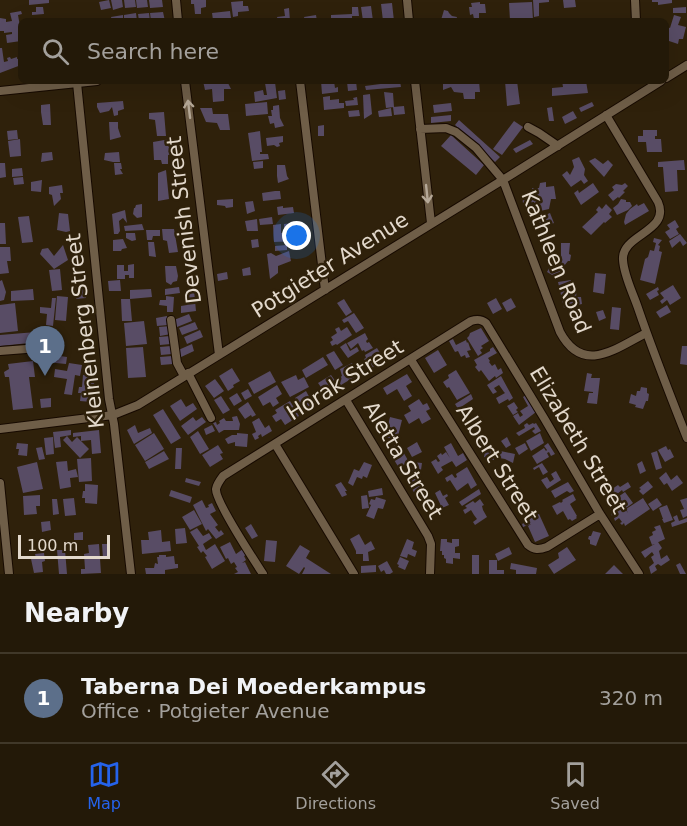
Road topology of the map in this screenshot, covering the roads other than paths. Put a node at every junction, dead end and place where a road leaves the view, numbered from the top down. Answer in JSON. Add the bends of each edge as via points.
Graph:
{"nodes":[{"id":1,"x":176,"y":0,"type":"edge"},
{"id":2,"x":407,"y":0,"type":"edge"},
{"id":3,"x":635,"y":0,"type":"edge"},
{"id":4,"x":178,"y":18,"type":"edge"},
{"id":5,"x":409,"y":18,"type":"edge"},
{"id":6,"x":635,"y":18,"type":"edge"},
{"id":7,"x":687,"y":65,"type":"edge"},
{"id":8,"x":669,"y":75,"type":"edge"},
{"id":9,"x":62,"y":84,"type":"edge"},
{"id":10,"x":80,"y":84,"type":"edge"},
{"id":11,"x":185,"y":84,"type":"edge"},
{"id":12,"x":300,"y":84,"type":"edge"},
{"id":13,"x":416,"y":84,"type":"edge"},
{"id":14,"x":656,"y":84,"type":"edge"},
{"id":15,"x":0,"y":91,"type":"edge"},
{"id":16,"x":606,"y":116,"type":"junction"},
{"id":17,"x":528,"y":127,"type":"dead end"},
{"id":18,"x":420,"y":129,"type":"junction"},
{"id":19,"x":558,"y":146,"type":"junction"},
{"id":20,"x":503,"y":180,"type":"junction"},
{"id":21,"x":431,"y":224,"type":"junction"},
{"id":22,"x":325,"y":290,"type":"junction"},
{"id":23,"x":171,"y":320,"type":"dead end"},
{"id":24,"x":486,"y":323,"type":"joint"},
{"id":25,"x":646,"y":333,"type":"junction"},
{"id":26,"x":52,"y":347,"type":"dead end"},
{"id":27,"x":0,"y":351,"type":"edge"},
{"id":28,"x":219,"y":355,"type":"junction"},
{"id":29,"x":411,"y":360,"type":"junction"},
{"id":30,"x":186,"y":375,"type":"junction"},
{"id":31,"x":346,"y":400,"type":"junction"},
{"id":32,"x":113,"y":415,"type":"junction"},
{"id":33,"x":211,"y":418,"type":"dead end"},
{"id":34,"x":0,"y":429,"type":"edge"},
{"id":35,"x":687,"y":438,"type":"edge"},
{"id":36,"x":275,"y":444,"type":"junction"},
{"id":37,"x":0,"y":483,"type":"edge"},
{"id":38,"x":600,"y":514,"type":"junction"},
{"id":39,"x":4,"y":565,"type":"edge"},
{"id":40,"x":9,"y":574,"type":"edge"},
{"id":41,"x":131,"y":574,"type":"edge"},
{"id":42,"x":263,"y":574,"type":"edge"},
{"id":43,"x":354,"y":574,"type":"edge"},
{"id":44,"x":430,"y":574,"type":"edge"},
{"id":45,"x":639,"y":574,"type":"edge"}],
"edges":[{"from":1,"to":4,"type":"street"},
{"from":2,"to":5,"type":"street"},
{"from":3,"to":6,"type":"street"},
{"from":7,"to":8,"type":"street"},
{"from":9,"to":15,"type":"street"},
{"from":10,"to":32,"type":"street","name":"Kleinenberg Street"},
{"from":28,"to":11,"type":"street","name":"Devenish Street","one_way":true},
{"from":12,"to":22,"type":"street"},
{"from":13,"to":18,"type":"street"},
{"from":14,"to":16,"type":"street","name":"Potgieter Avenue"},
{"from":16,"to":19,"type":"street","name":"Potgieter Avenue"},
{"from":16,"to":25,"type":"street","via":[[660,209],[659,220],[630,244],[623,255],[624,269]]},
{"from":17,"to":19,"type":"street"},
{"from":18,"to":20,"type":"street","name":"Kathleen Road","via":[[446,128],[456,132],[476,148]]},
{"from":18,"to":21,"type":"street","one_way":true},
{"from":19,"to":20,"type":"street","name":"Potgieter Avenue"},
{"from":20,"to":21,"type":"street","name":"Potgieter Avenue"},
{"from":20,"to":25,"type":"street","name":"Kathleen Road","via":[[566,343],[579,353],[594,356]]},
{"from":21,"to":22,"type":"street","name":"Potgieter Avenue"},
{"from":22,"to":28,"type":"street","name":"Potgieter Avenue"},
{"from":23,"to":30,"type":"street","via":[[177,363]]},
{"from":24,"to":29,"type":"street","name":"Horak Street","via":[[471,321]]},
{"from":24,"to":38,"type":"street","name":"Elizabeth Street"},
{"from":25,"to":35,"type":"street"},
{"from":26,"to":27,"type":"street"},
{"from":28,"to":30,"type":"street","name":"Potgieter Avenue"},
{"from":29,"to":31,"type":"street","name":"Horak Street"},
{"from":29,"to":38,"type":"street","name":"Albert Street","via":[[528,545],[547,548]]},
{"from":30,"to":32,"type":"street","name":"Potgieter Avenue","via":[[138,405]]},
{"from":30,"to":33,"type":"street"},
{"from":31,"to":36,"type":"street","name":"Horak Street"},
{"from":31,"to":44,"type":"street","name":"Aletta Street","via":[[428,536]]},
{"from":32,"to":34,"type":"street","name":"Potgieter Avenue"},
{"from":32,"to":41,"type":"street","name":"Kleinenberg Street"},
{"from":36,"to":42,"type":"street","name":"Horak Street","via":[[223,476],[216,489]]},
{"from":36,"to":43,"type":"street"},
{"from":37,"to":39,"type":"street"},
{"from":38,"to":45,"type":"street","name":"Elizabeth Street"},
{"from":39,"to":40,"type":"street"}]}
